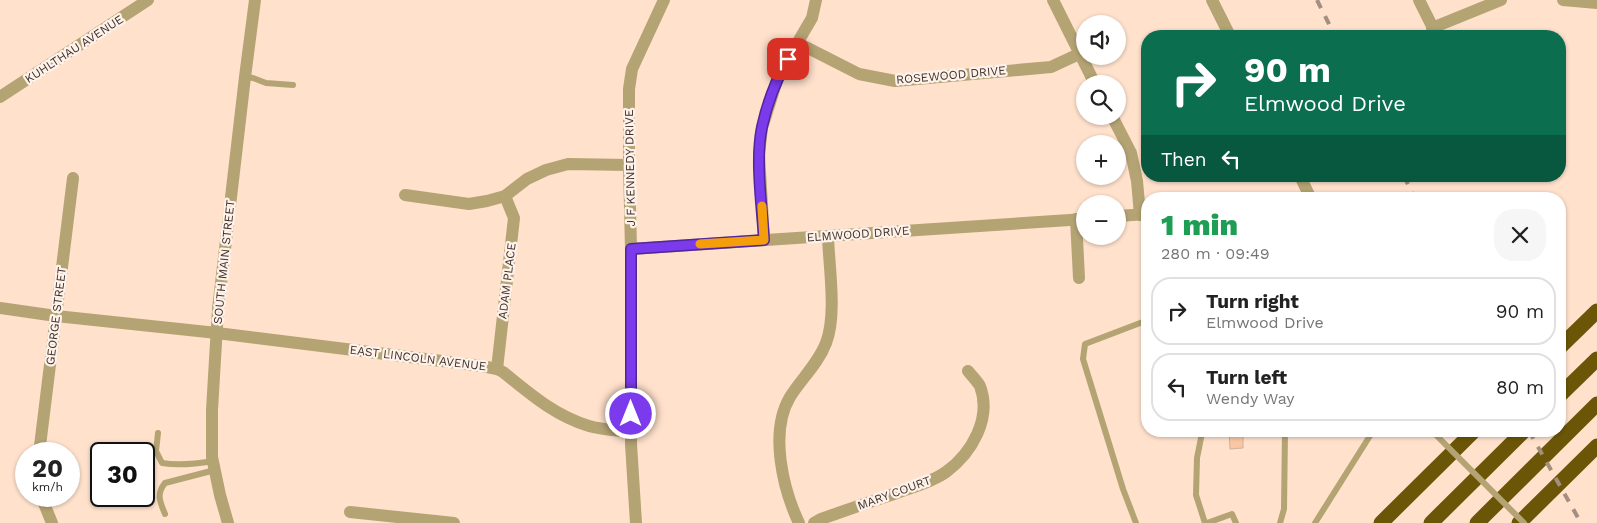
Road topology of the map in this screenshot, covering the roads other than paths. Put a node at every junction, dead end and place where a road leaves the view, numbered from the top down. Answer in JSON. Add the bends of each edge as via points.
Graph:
{"nodes":[{"id":1,"x":148,"y":0,"type":"edge"},
{"id":2,"x":256,"y":0,"type":"edge"},
{"id":3,"x":664,"y":0,"type":"edge"},
{"id":4,"x":816,"y":0,"type":"edge"},
{"id":5,"x":1053,"y":0,"type":"edge"},
{"id":6,"x":1212,"y":0,"type":"edge"},
{"id":7,"x":1419,"y":0,"type":"edge"},
{"id":8,"x":1501,"y":0,"type":"edge"},
{"id":9,"x":1563,"y":0,"type":"edge"},
{"id":10,"x":1597,"y":3,"type":"edge"},
{"id":11,"x":1227,"y":30,"type":"edge"},
{"id":12,"x":1433,"y":30,"type":"edge"},
{"id":13,"x":1438,"y":30,"type":"edge"},
{"id":14,"x":798,"y":44,"type":"junction"},
{"id":15,"x":1076,"y":48,"type":"edge"},
{"id":16,"x":1076,"y":55,"type":"edge"},
{"id":17,"x":245,"y":77,"type":"junction"},
{"id":18,"x":293,"y":85,"type":"dead end"},
{"id":19,"x":0,"y":97,"type":"edge"},
{"id":20,"x":1117,"y":125,"type":"edge"},
{"id":21,"x":628,"y":165,"type":"junction"},
{"id":22,"x":73,"y":178,"type":"dead end"},
{"id":23,"x":405,"y":195,"type":"dead end"},
{"id":24,"x":505,"y":196,"type":"junction"},
{"id":25,"x":1141,"y":200,"type":"edge"},
{"id":26,"x":1141,"y":215,"type":"edge"},
{"id":27,"x":1126,"y":216,"type":"edge"},
{"id":28,"x":1076,"y":219,"type":"edge"},
{"id":29,"x":828,"y":237,"type":"junction"},
{"id":30,"x":764,"y":240,"type":"junction"},
{"id":31,"x":1080,"y":245,"type":"edge"},
{"id":32,"x":631,"y":249,"type":"junction"},
{"id":33,"x":1079,"y":278,"type":"dead end"},
{"id":34,"x":0,"y":308,"type":"edge"},
{"id":35,"x":1597,"y":310,"type":"edge"},
{"id":36,"x":56,"y":316,"type":"junction"},
{"id":37,"x":1141,"y":323,"type":"edge"},
{"id":38,"x":217,"y":333,"type":"junction"},
{"id":39,"x":1566,"y":341,"type":"edge"},
{"id":40,"x":1597,"y":359,"type":"edge"},
{"id":41,"x":497,"y":369,"type":"junction"},
{"id":42,"x":968,"y":371,"type":"dead end"},
{"id":43,"x":1566,"y":389,"type":"edge"},
{"id":44,"x":1597,"y":404,"type":"edge"},
{"id":45,"x":631,"y":432,"type":"junction"},
{"id":46,"x":158,"y":433,"type":"dead end"},
{"id":47,"x":1566,"y":435,"type":"edge"},
{"id":48,"x":1201,"y":437,"type":"edge"},
{"id":49,"x":1285,"y":437,"type":"edge"},
{"id":50,"x":1369,"y":437,"type":"edge"},
{"id":51,"x":1438,"y":437,"type":"edge"},
{"id":52,"x":1468,"y":437,"type":"edge"},
{"id":53,"x":1518,"y":437,"type":"edge"},
{"id":54,"x":1564,"y":437,"type":"edge"},
{"id":55,"x":41,"y":442,"type":"edge"},
{"id":56,"x":1597,"y":446,"type":"edge"},
{"id":57,"x":214,"y":466,"type":"junction"},
{"id":58,"x":45,"y":507,"type":"edge"},
{"id":59,"x":350,"y":512,"type":"dead end"},
{"id":60,"x":165,"y":514,"type":"dead end"},
{"id":61,"x":52,"y":523,"type":"edge"},
{"id":62,"x":228,"y":523,"type":"edge"},
{"id":63,"x":454,"y":523,"type":"edge"},
{"id":64,"x":636,"y":523,"type":"edge"},
{"id":65,"x":799,"y":523,"type":"edge"},
{"id":66,"x":814,"y":523,"type":"edge"},
{"id":67,"x":1136,"y":523,"type":"edge"},
{"id":68,"x":1206,"y":523,"type":"edge"},
{"id":69,"x":1236,"y":523,"type":"edge"},
{"id":70,"x":1280,"y":523,"type":"edge"},
{"id":71,"x":1315,"y":523,"type":"edge"},
{"id":72,"x":1381,"y":523,"type":"edge"},
{"id":73,"x":1431,"y":523,"type":"edge"},
{"id":74,"x":1477,"y":523,"type":"edge"},
{"id":75,"x":1519,"y":523,"type":"edge"},
{"id":76,"x":1524,"y":523,"type":"edge"}],
"edges":[{"from":1,"to":19,"type":"street","name":"KUHLTHAU AVENUE"},
{"from":2,"to":17,"type":"street","name":"SOUTH MAIN STREET"},
{"from":3,"to":21,"type":"street","name":"J F KENNEDY DRIVE","via":[[632,70]]},
{"from":4,"to":14,"type":"street","via":[[812,18]]},
{"from":5,"to":15,"type":"street"},
{"from":6,"to":11,"type":"street"},
{"from":7,"to":12,"type":"street"},
{"from":8,"to":13,"type":"street"},
{"from":9,"to":10,"type":"street"},
{"from":14,"to":16,"type":"street","name":"ROSEWOOD DRIVE","via":[[859,74],[895,81],[1051,67]]},
{"from":14,"to":30,"type":"street","via":[[779,74],[762,128],[759,154]]},
{"from":17,"to":18,"type":"lane"},
{"from":17,"to":38,"type":"street","name":"SOUTH MAIN STREET"},
{"from":20,"to":25,"type":"street","via":[[1131,153]]},
{"from":21,"to":24,"type":"street","via":[[568,164],[533,176]]},
{"from":21,"to":32,"type":"street","name":"J F KENNEDY DRIVE"},
{"from":22,"to":36,"type":"street","name":"GEORGE STREET"},
{"from":23,"to":24,"type":"street","via":[[469,204]]},
{"from":24,"to":41,"type":"street","name":"ADAM PLACE","via":[[514,218]]},
{"from":26,"to":27,"type":"street"},
{"from":28,"to":29,"type":"street","name":"ELMWOOD DRIVE"},
{"from":29,"to":30,"type":"street","name":"ELMWOOD DRIVE"},
{"from":29,"to":65,"type":"street","via":[[831,326],[817,361],[788,400],[780,432],[779,456],[784,480]]},
{"from":30,"to":32,"type":"street","name":"ELMWOOD DRIVE"},
{"from":31,"to":33,"type":"street"},
{"from":32,"to":45,"type":"street","name":"J F KENNEDY DRIVE"},
{"from":34,"to":36,"type":"street","name":"EAST LINCOLN AVENUE"},
{"from":35,"to":39,"type":"highway"},
{"from":36,"to":38,"type":"street","name":"EAST LINCOLN AVENUE"},
{"from":36,"to":55,"type":"street","name":"GEORGE STREET"},
{"from":37,"to":67,"type":"lane","via":[[1085,344],[1083,359]]},
{"from":38,"to":41,"type":"street","name":"EAST LINCOLN AVENUE"},
{"from":38,"to":57,"type":"street","name":"SOUTH MAIN STREET","via":[[212,410]]},
{"from":40,"to":43,"type":"highway"},
{"from":41,"to":45,"type":"street","name":"EAST LINCOLN AVENUE","via":[[571,420],[591,427]]},
{"from":42,"to":66,"type":"street","name":"MARY COURT","via":[[979,384],[984,399],[983,420],[964,455],[946,472],[923,484]]},
{"from":44,"to":47,"type":"highway"},
{"from":45,"to":64,"type":"street","name":"J F KENNEDY DRIVE"},
{"from":46,"to":57,"type":"lane","via":[[156,451],[162,462]]},
{"from":48,"to":68,"type":"lane","via":[[1196,495]]},
{"from":49,"to":70,"type":"lane","via":[[1284,509]]},
{"from":50,"to":71,"type":"lane"},
{"from":51,"to":76,"type":"lane","bridge":true},
{"from":52,"to":72,"type":"highway"},
{"from":53,"to":73,"type":"highway"},
{"from":54,"to":74,"type":"highway"},
{"from":56,"to":75,"type":"highway"},
{"from":57,"to":60,"type":"lane","via":[[165,483],[158,500]]},
{"from":57,"to":62,"type":"street","name":"SOUTH MAIN STREET"},
{"from":58,"to":61,"type":"street"},
{"from":59,"to":63,"type":"street"},
{"from":68,"to":69,"type":"lane","via":[[1232,514]]}]}
